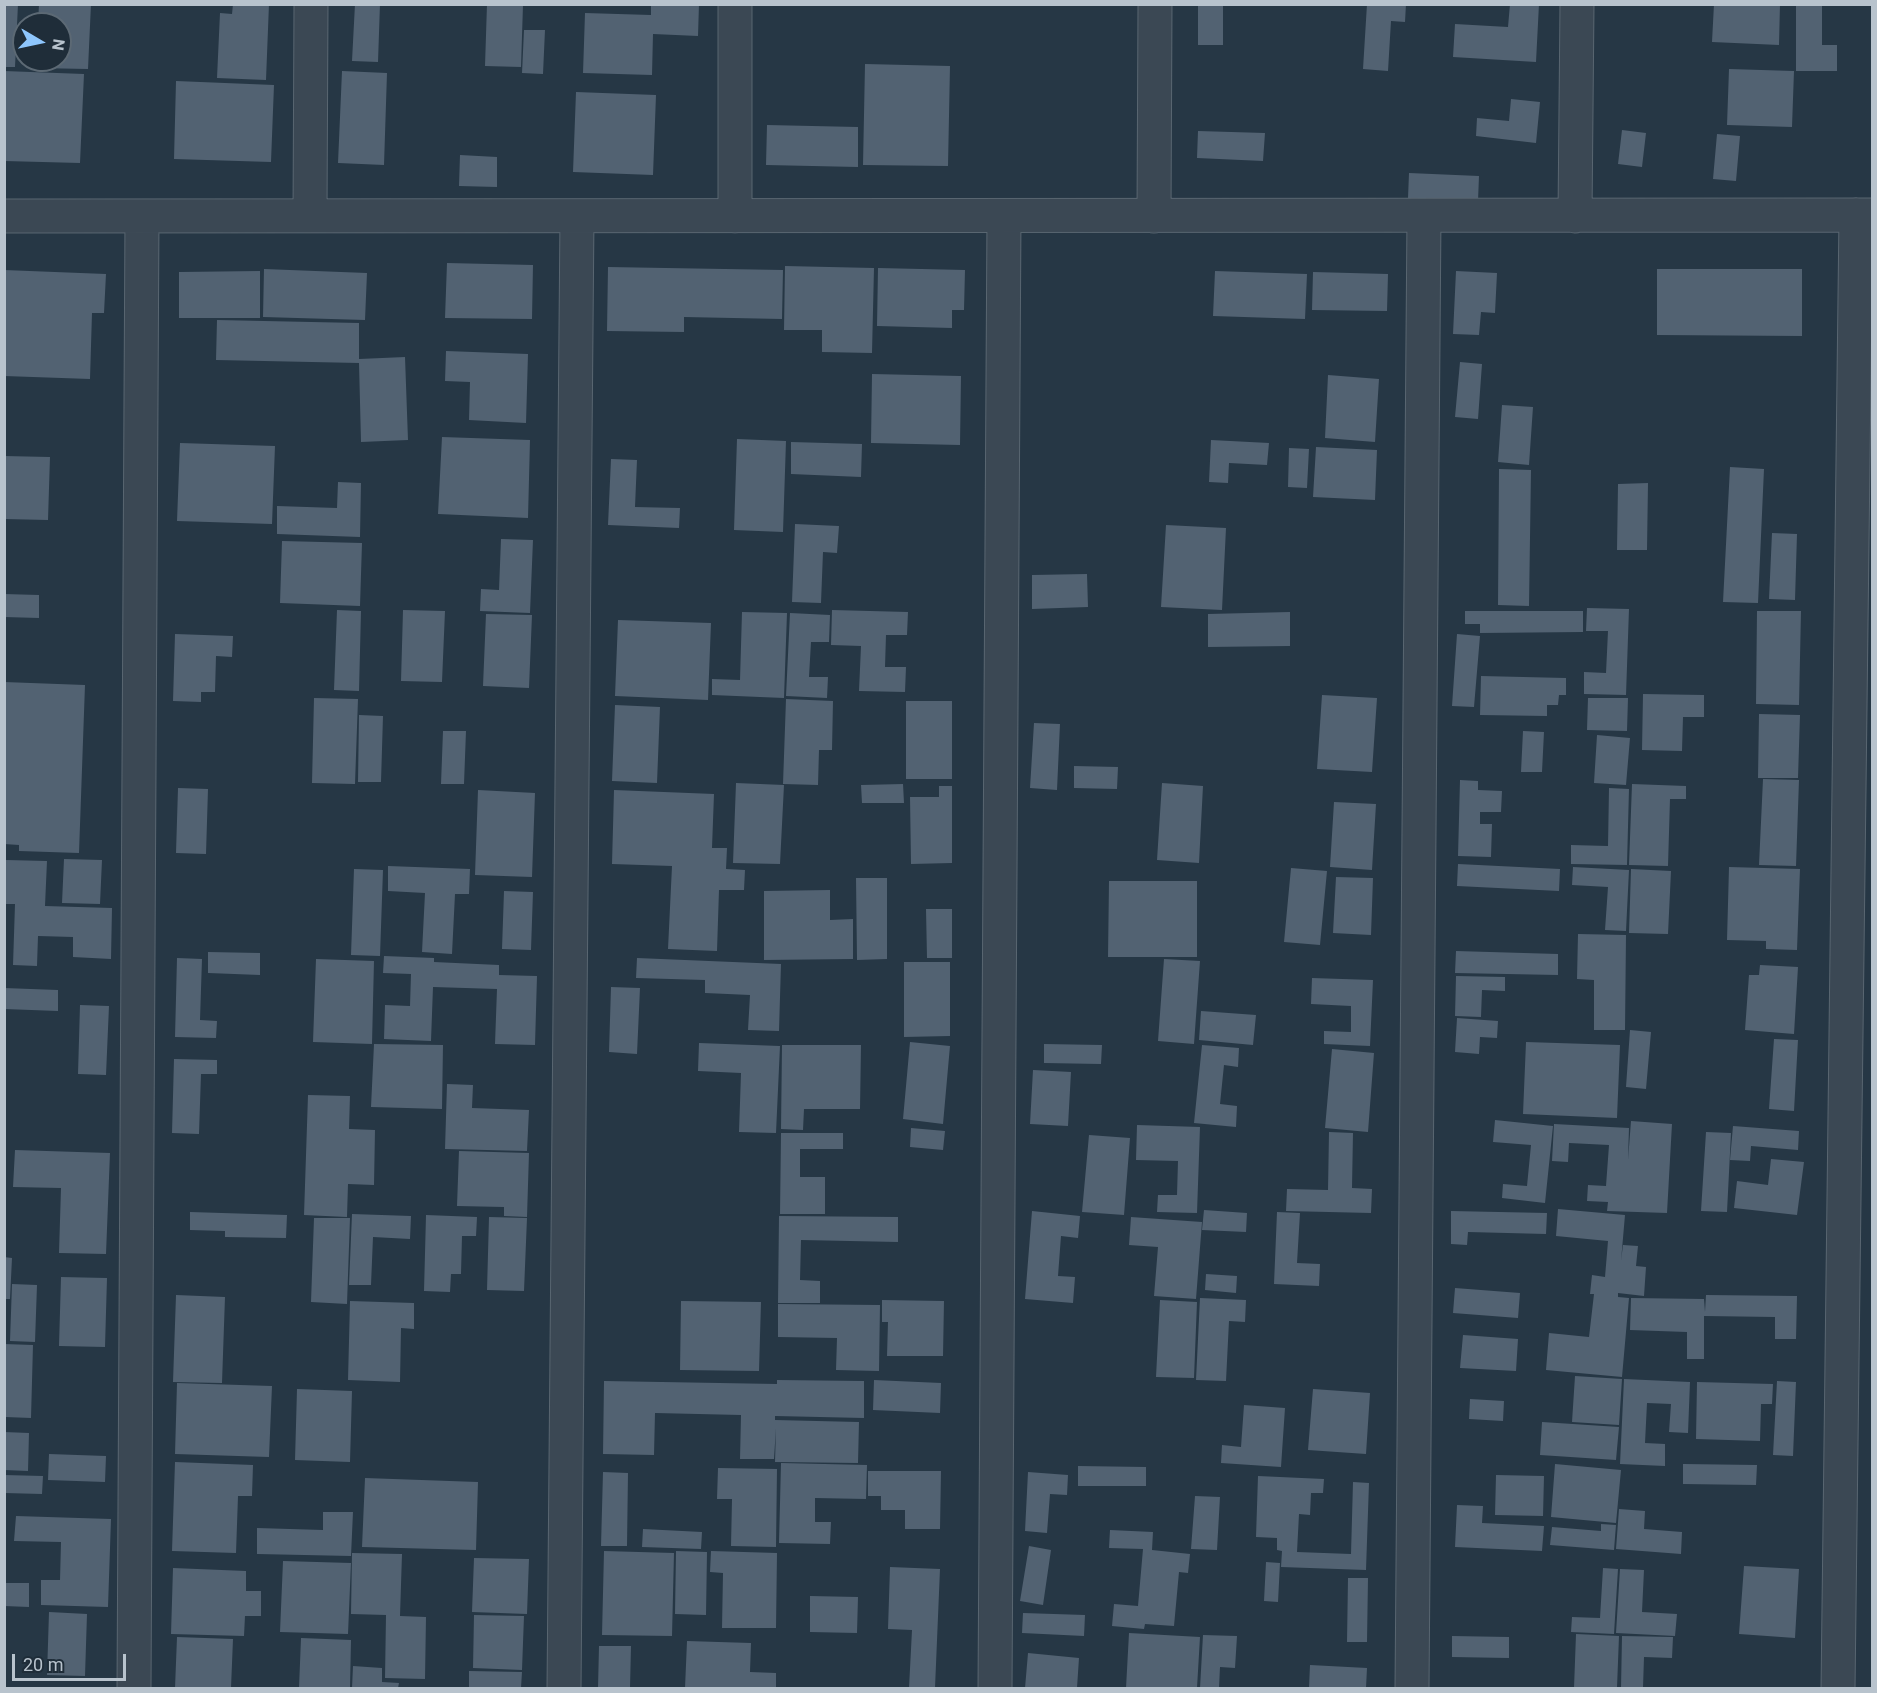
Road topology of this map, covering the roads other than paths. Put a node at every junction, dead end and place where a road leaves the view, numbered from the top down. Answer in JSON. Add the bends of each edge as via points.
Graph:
{"nodes":[{"id":1,"x":311,"y":4,"type":"edge"},
{"id":2,"x":735,"y":4,"type":"edge"},
{"id":3,"x":1155,"y":4,"type":"edge"},
{"id":4,"x":1576,"y":4,"type":"edge"},
{"id":5,"x":1864,"y":215,"type":"edge"},
{"id":6,"x":4,"y":216,"type":"edge"},
{"id":7,"x":142,"y":216,"type":"junction"},
{"id":8,"x":310,"y":216,"type":"junction"},
{"id":9,"x":577,"y":216,"type":"junction"},
{"id":10,"x":735,"y":216,"type":"junction"},
{"id":11,"x":1004,"y":216,"type":"junction"},
{"id":12,"x":1154,"y":216,"type":"junction"},
{"id":13,"x":1424,"y":216,"type":"junction"},
{"id":14,"x":1575,"y":216,"type":"junction"},
{"id":15,"x":134,"y":1689,"type":"edge"},
{"id":16,"x":564,"y":1689,"type":"edge"},
{"id":17,"x":995,"y":1689,"type":"edge"},
{"id":18,"x":1412,"y":1689,"type":"edge"},
{"id":19,"x":1838,"y":1689,"type":"edge"}],
"edges":[{"from":1,"to":8,"type":"street"},
{"from":2,"to":10,"type":"street"},
{"from":3,"to":12,"type":"street"},
{"from":4,"to":14,"type":"street"},
{"from":5,"to":14,"type":"street"},
{"from":5,"to":19,"type":"street"},
{"from":6,"to":7,"type":"street"},
{"from":7,"to":8,"type":"street"},
{"from":7,"to":15,"type":"street"},
{"from":8,"to":9,"type":"street"},
{"from":9,"to":10,"type":"street"},
{"from":9,"to":16,"type":"street"},
{"from":10,"to":11,"type":"street"},
{"from":11,"to":12,"type":"street"},
{"from":11,"to":17,"type":"street"},
{"from":12,"to":13,"type":"street"},
{"from":13,"to":14,"type":"street"},
{"from":13,"to":18,"type":"street"}]}
